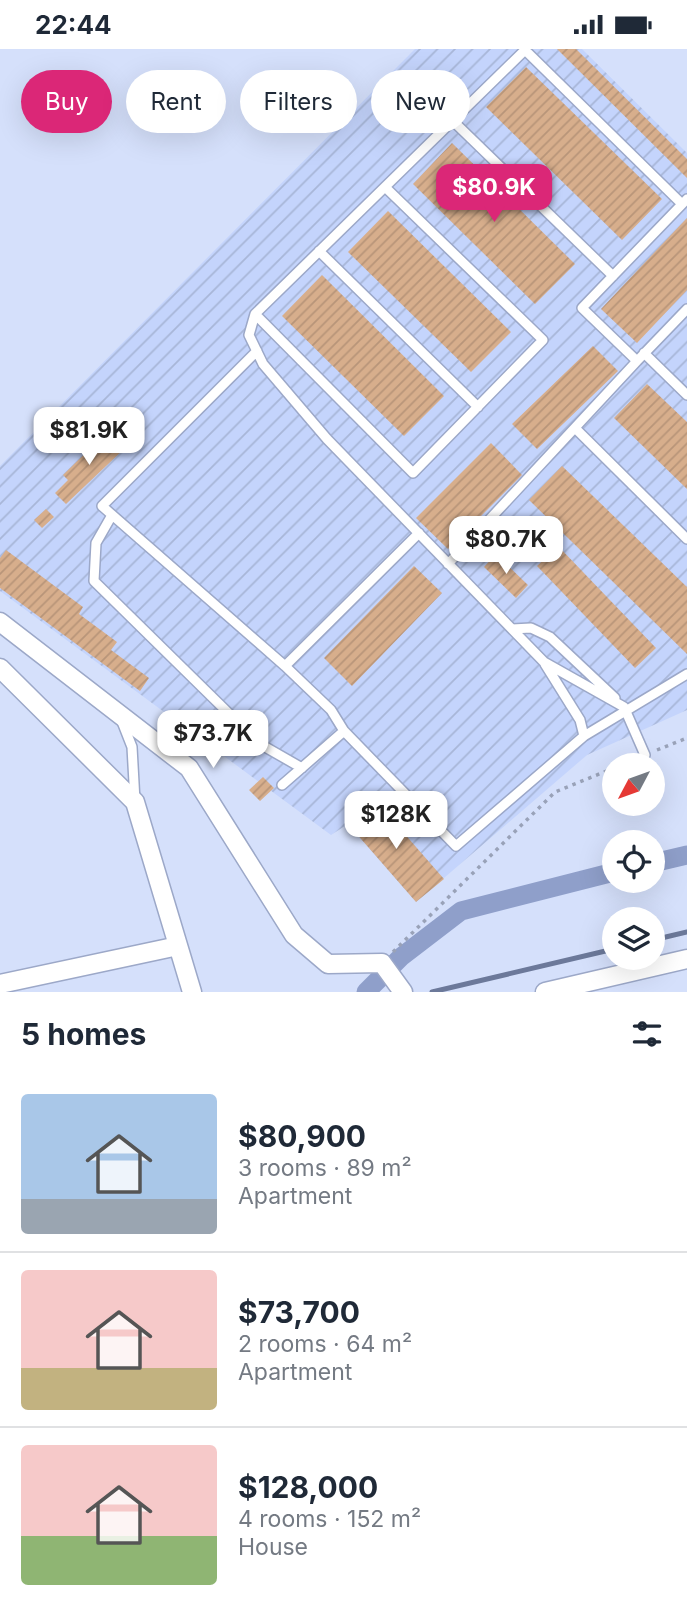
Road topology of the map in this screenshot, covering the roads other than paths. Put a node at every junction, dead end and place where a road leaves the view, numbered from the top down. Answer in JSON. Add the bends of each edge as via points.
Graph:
{"nodes":[{"id":1,"x":526,"y":50,"type":"edge"},
{"id":2,"x":470,"y":104,"type":"edge"},
{"id":3,"x":441,"y":133,"type":"edge"},
{"id":4,"x":465,"y":133,"type":"edge"},
{"id":5,"x":385,"y":187,"type":"junction"},
{"id":6,"x":685,"y":202,"type":"edge"},
{"id":7,"x":319,"y":251,"type":"junction"},
{"id":8,"x":613,"y":275,"type":"junction"},
{"id":9,"x":687,"y":309,"type":"edge"},
{"id":10,"x":255,"y":314,"type":"junction"},
{"id":11,"x":257,"y":351,"type":"junction"},
{"id":12,"x":644,"y":353,"type":"junction"},
{"id":13,"x":637,"y":361,"type":"junction"},
{"id":14,"x":687,"y":395,"type":"edge"},
{"id":15,"x":478,"y":407,"type":"junction"},
{"id":16,"x":575,"y":428,"type":"junction"},
{"id":17,"x":112,"y":515,"type":"junction"},
{"id":18,"x":419,"y":533,"type":"junction"},
{"id":19,"x":687,"y":539,"type":"edge"},
{"id":20,"x":448,"y":564,"type":"junction"},
{"id":21,"x":0,"y":622,"type":"edge"},
{"id":22,"x":512,"y":629,"type":"junction"},
{"id":23,"x":544,"y":662,"type":"junction"},
{"id":24,"x":285,"y":666,"type":"junction"},
{"id":25,"x":0,"y":668,"type":"edge"},
{"id":26,"x":687,"y":674,"type":"edge"},
{"id":27,"x":625,"y":709,"type":"junction"},
{"id":28,"x":120,"y":714,"type":"junction"},
{"id":29,"x":344,"y":731,"type":"junction"},
{"id":30,"x":584,"y":736,"type":"junction"},
{"id":31,"x":644,"y":753,"type":"edge"},
{"id":32,"x":302,"y":768,"type":"junction"},
{"id":33,"x":282,"y":785,"type":"dead end"},
{"id":34,"x":135,"y":802,"type":"junction"},
{"id":35,"x":178,"y":946,"type":"junction"},
{"id":36,"x":687,"y":959,"type":"edge"},
{"id":37,"x":0,"y":983,"type":"edge"},
{"id":38,"x":192,"y":992,"type":"edge"},
{"id":39,"x":403,"y":992,"type":"edge"},
{"id":40,"x":545,"y":992,"type":"edge"}],
"edges":[{"from":1,"to":2,"type":"lane"},
{"from":1,"to":6,"type":"lane"},
{"from":3,"to":5,"type":"lane"},
{"from":4,"to":8,"type":"lane"},
{"from":5,"to":7,"type":"lane"},
{"from":5,"to":15,"type":"lane","via":[[543,340]]},
{"from":6,"to":8,"type":"lane"},
{"from":7,"to":10,"type":"lane"},
{"from":7,"to":15,"type":"lane"},
{"from":8,"to":13,"type":"lane","via":[[582,308]]},
{"from":9,"to":12,"type":"lane"},
{"from":10,"to":11,"type":"lane","via":[[249,335]]},
{"from":10,"to":15,"type":"lane","via":[[413,473]]},
{"from":11,"to":17,"type":"lane","via":[[102,506]]},
{"from":11,"to":18,"type":"lane","via":[[327,439]]},
{"from":12,"to":13,"type":"lane"},
{"from":12,"to":14,"type":"lane"},
{"from":13,"to":16,"type":"lane"},
{"from":16,"to":19,"type":"lane"},
{"from":16,"to":20,"type":"lane"},
{"from":17,"to":24,"type":"lane"},
{"from":17,"to":32,"type":"lane","via":[[96,543],[94,581],[260,744]]},
{"from":18,"to":20,"type":"lane"},
{"from":18,"to":24,"type":"lane"},
{"from":20,"to":22,"type":"lane"},
{"from":21,"to":28,"type":"street"},
{"from":22,"to":23,"type":"lane"},
{"from":22,"to":27,"type":"lane","via":[[531,628],[550,637]]},
{"from":23,"to":27,"type":"lane"},
{"from":23,"to":30,"type":"lane","via":[[580,720]]},
{"from":24,"to":29,"type":"lane","via":[[331,710]]},
{"from":25,"to":34,"type":"street"},
{"from":26,"to":27,"type":"lane"},
{"from":27,"to":30,"type":"lane"},
{"from":27,"to":31,"type":"lane"},
{"from":28,"to":34,"type":"lane","via":[[132,747]]},
{"from":28,"to":39,"type":"street","via":[[189,768],[294,935],[328,964],[382,963]]},
{"from":29,"to":30,"type":"lane","via":[[456,846]]},
{"from":29,"to":32,"type":"lane"},
{"from":32,"to":33,"type":"lane"},
{"from":34,"to":35,"type":"street"},
{"from":35,"to":37,"type":"street"},
{"from":35,"to":38,"type":"street"},
{"from":36,"to":40,"type":"street"}]}
